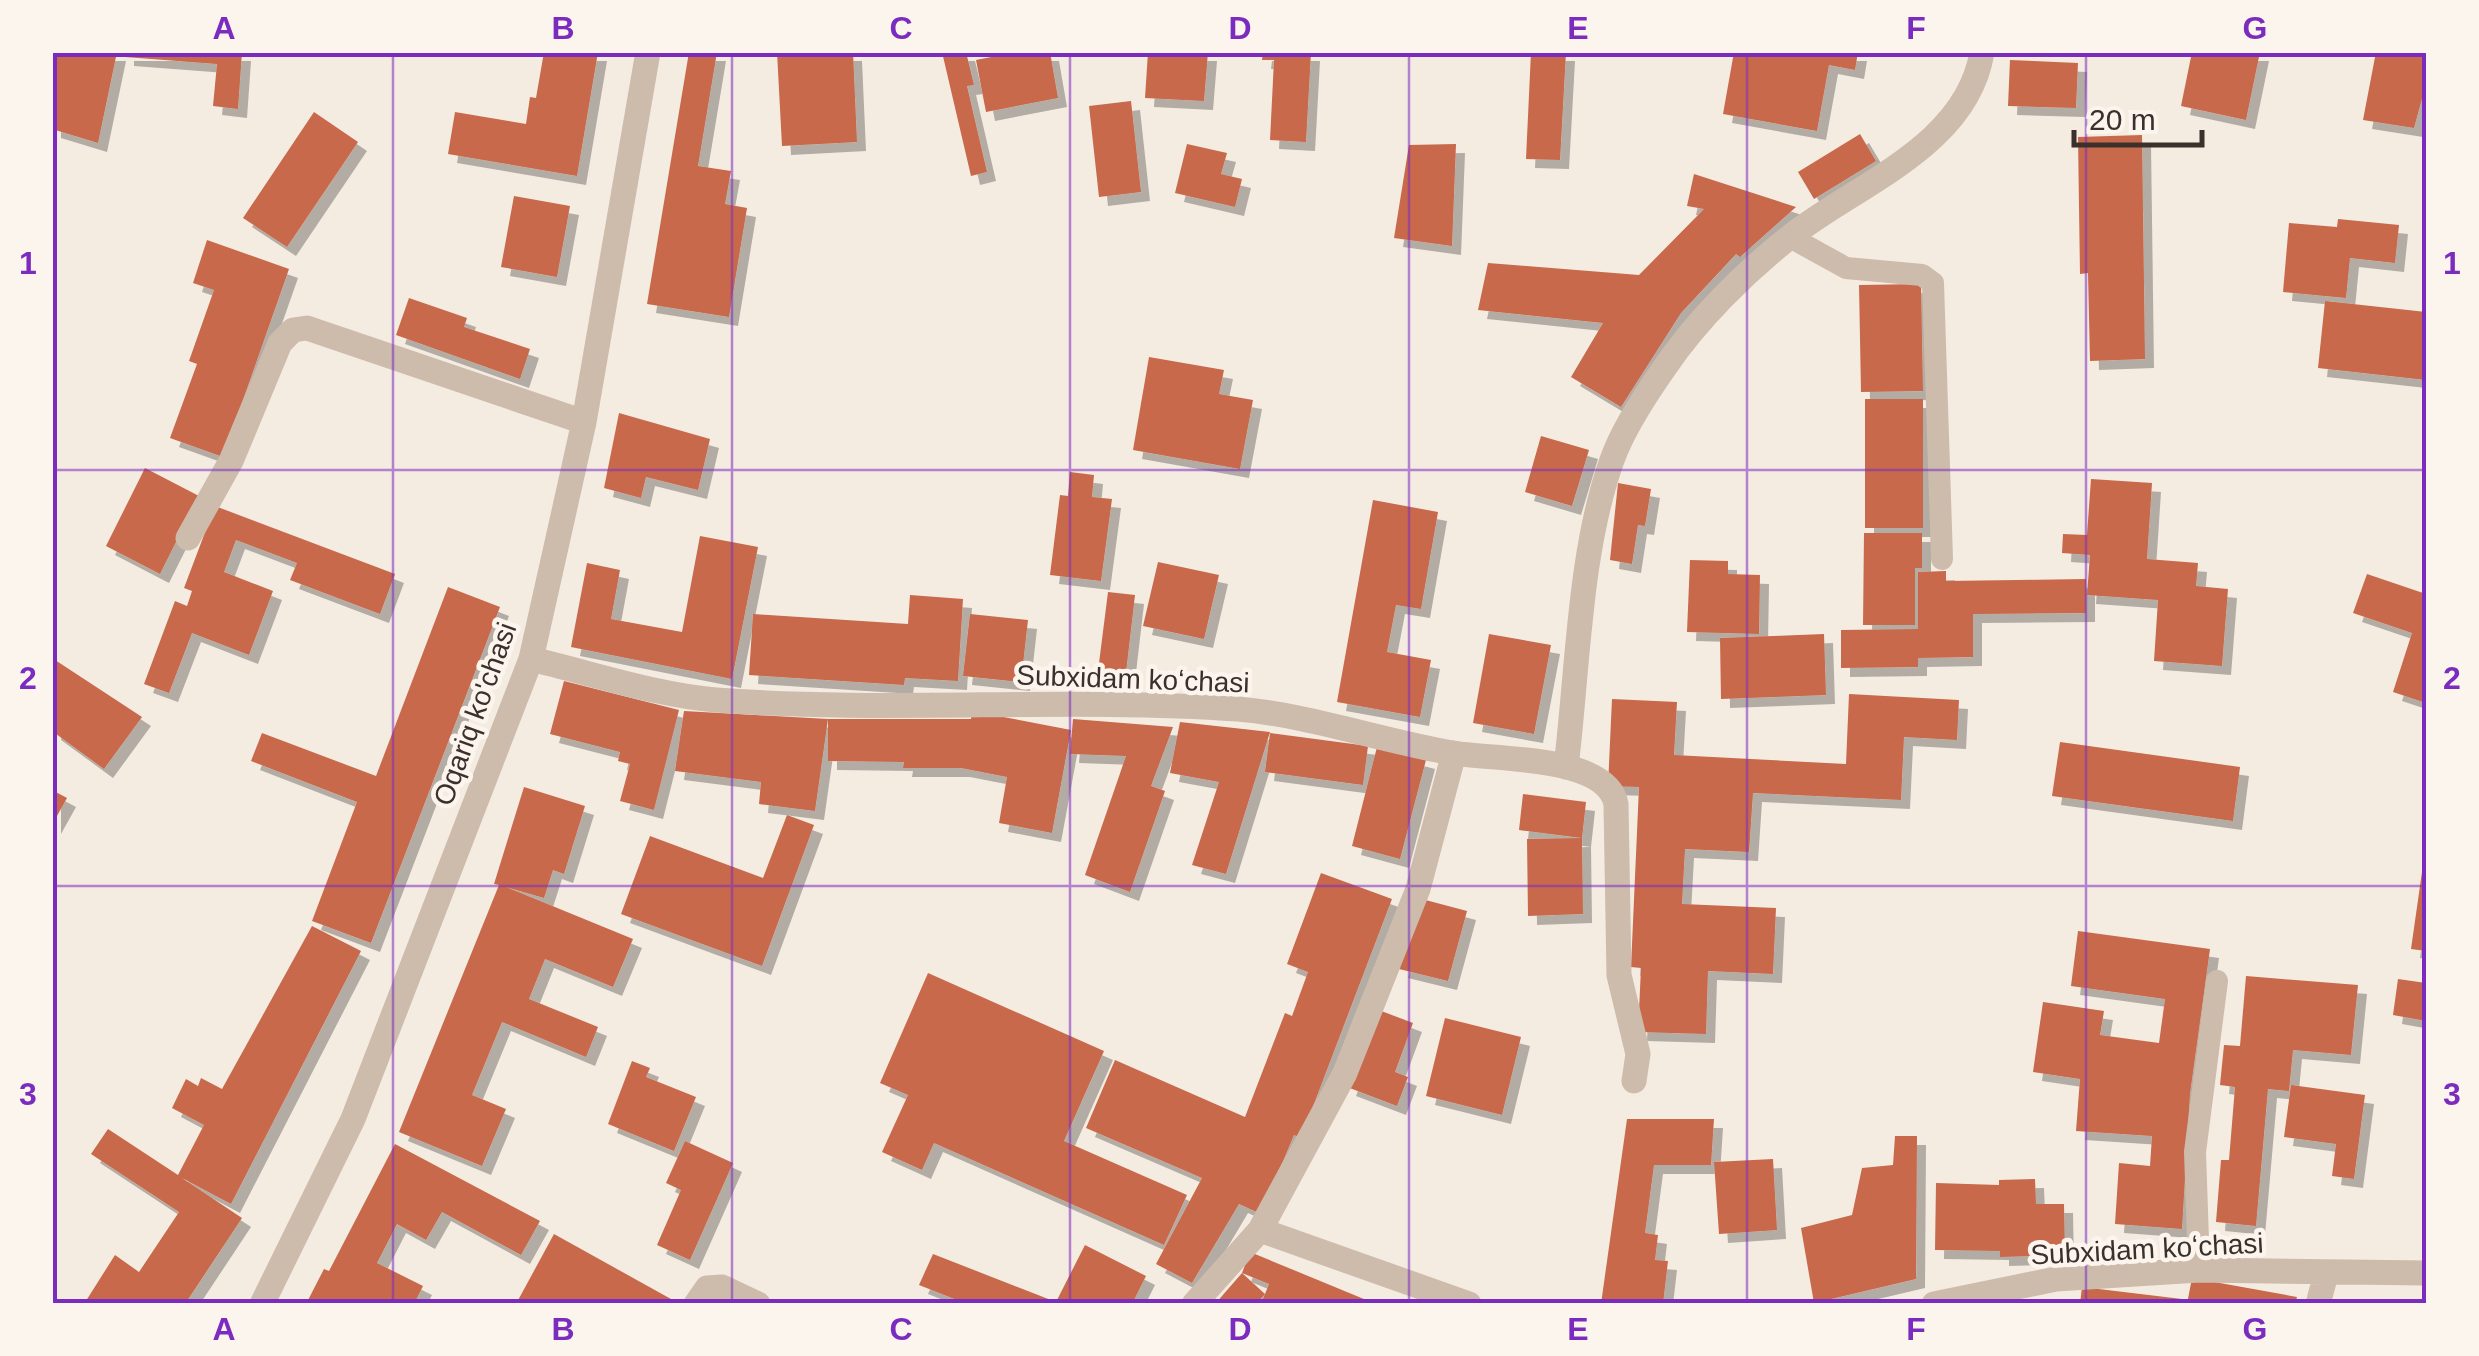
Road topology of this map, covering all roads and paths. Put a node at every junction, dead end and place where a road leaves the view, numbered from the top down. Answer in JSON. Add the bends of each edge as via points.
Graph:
{"nodes":[{"id":1,"x":648,"y":52,"type":"edge"},
{"id":2,"x":1982,"y":52,"type":"edge"},
{"id":3,"x":1790,"y":237,"type":"junction"},
{"id":4,"x":584,"y":422,"type":"junction"},
{"id":5,"x":188,"y":538,"type":"dead end"},
{"id":6,"x":1942,"y":559,"type":"dead end"},
{"id":7,"x":532,"y":659,"type":"junction"},
{"id":8,"x":1454,"y":754,"type":"junction"},
{"id":9,"x":1566,"y":767,"type":"junction"},
{"id":10,"x":2216,"y":981,"type":"dead end"},
{"id":11,"x":1634,"y":1081,"type":"dead end"},
{"id":12,"x":1260,"y":1230,"type":"junction"},
{"id":13,"x":2199,"y":1270,"type":"junction"},
{"id":14,"x":2426,"y":1272,"type":"edge"},
{"id":15,"x":2326,"y":1274,"type":"junction"},
{"id":16,"x":262,"y":1304,"type":"edge"},
{"id":17,"x":696,"y":1304,"type":"edge"},
{"id":18,"x":758,"y":1304,"type":"edge"},
{"id":19,"x":1194,"y":1304,"type":"edge"},
{"id":20,"x":1469,"y":1304,"type":"edge"},
{"id":21,"x":1934,"y":1304,"type":"edge"},
{"id":22,"x":2318,"y":1304,"type":"edge"}],
"edges":[{"from":1,"to":4,"type":"street","name":"Oqariq ko'chasi"},
{"from":2,"to":3,"type":"street","via":[[1957,113],[1896,168]]},
{"from":3,"to":6,"type":"lane","via":[[1846,268],[1922,275],[1933,282]]},
{"from":3,"to":9,"type":"street","via":[[1666,366],[1613,456],[1595,515]]},
{"from":4,"to":5,"type":"street","via":[[307,328],[293,330],[280,342],[231,461]]},
{"from":4,"to":7,"type":"street","name":"Oqariq ko'chasi"},
{"from":7,"to":8,"type":"street","name":"Subxidam koʻchasi","via":[[709,699],[818,707],[1053,702],[1242,710]]},
{"from":7,"to":16,"type":"street","name":"Oqariq ko'chasi","via":[[353,1119]]},
{"from":8,"to":9,"type":"street","name":"Subxidam koʻchasi"},
{"from":8,"to":12,"type":"street","via":[[1418,889],[1346,1073]]},
{"from":9,"to":11,"type":"street","name":"Subxidam koʻchasi","via":[[1588,771],[1615,797],[1619,975],[1638,1054]]},
{"from":10,"to":13,"type":"lane","via":[[2195,1152]]},
{"from":12,"to":19,"type":"street"},
{"from":12,"to":20,"type":"street"},
{"from":13,"to":15,"type":"street","name":"Subxidam koʻchasi"},
{"from":13,"to":21,"type":"street","name":"Subxidam koʻchasi","via":[[2056,1279]]},
{"from":14,"to":15,"type":"street","name":"Subxidam koʻchasi"},
{"from":15,"to":22,"type":"street"},
{"from":17,"to":18,"type":"street","via":[[707,1288]]}]}
